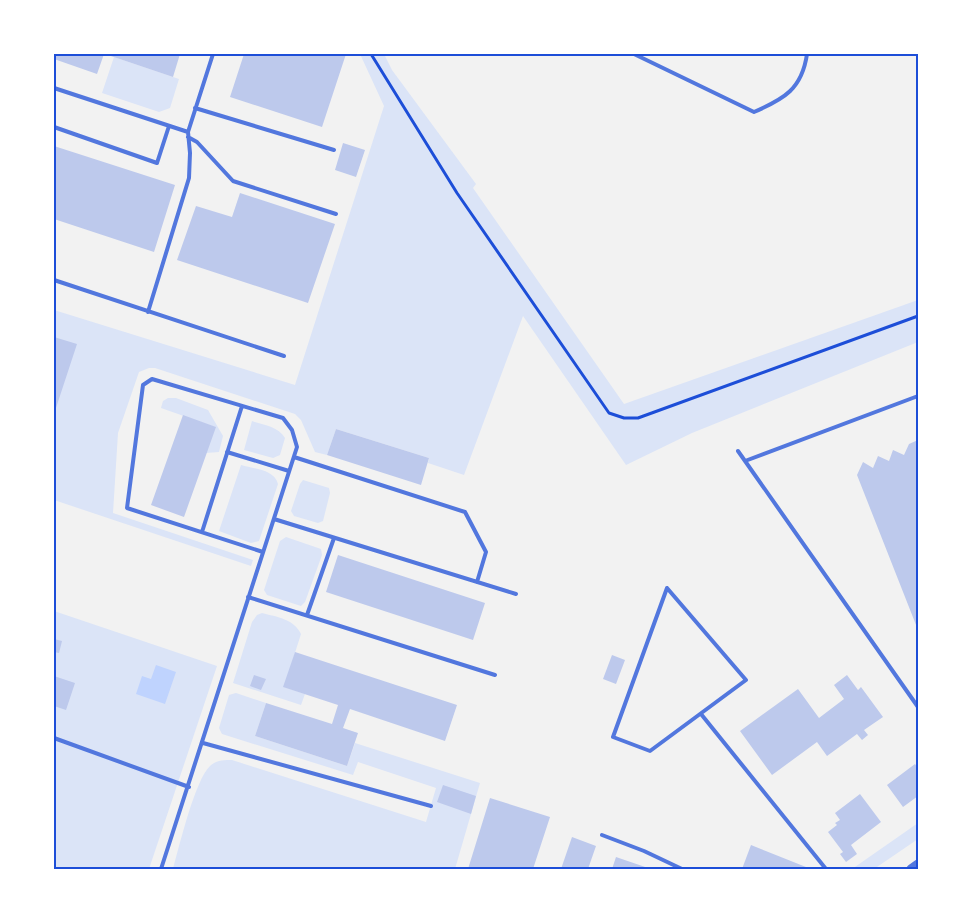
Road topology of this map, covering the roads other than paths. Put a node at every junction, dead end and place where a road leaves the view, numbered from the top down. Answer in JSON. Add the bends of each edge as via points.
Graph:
{"nodes":[{"id":1,"x":213,"y":54,"type":"edge"},
{"id":2,"x":634,"y":54,"type":"edge"},
{"id":3,"x":807,"y":54,"type":"edge"},
{"id":4,"x":54,"y":88,"type":"edge"},
{"id":5,"x":195,"y":108,"type":"junction"},
{"id":6,"x":169,"y":126,"type":"junction"},
{"id":7,"x":54,"y":127,"type":"edge"},
{"id":8,"x":188,"y":132,"type":"junction"},
{"id":9,"x":188,"y":138,"type":"junction"},
{"id":10,"x":334,"y":150,"type":"dead end"},
{"id":11,"x":336,"y":214,"type":"dead end"},
{"id":12,"x":54,"y":280,"type":"edge"},
{"id":13,"x":148,"y":312,"type":"junction"},
{"id":14,"x":284,"y":356,"type":"dead end"},
{"id":15,"x":918,"y":396,"type":"edge"},
{"id":16,"x":242,"y":406,"type":"junction"},
{"id":17,"x":738,"y":451,"type":"dead end"},
{"id":18,"x":227,"y":452,"type":"junction"},
{"id":19,"x":294,"y":457,"type":"junction"},
{"id":20,"x":745,"y":461,"type":"junction"},
{"id":21,"x":289,"y":471,"type":"junction"},
{"id":22,"x":274,"y":519,"type":"junction"},
{"id":23,"x":202,"y":532,"type":"junction"},
{"id":24,"x":334,"y":538,"type":"junction"},
{"id":25,"x":263,"y":552,"type":"junction"},
{"id":26,"x":477,"y":582,"type":"junction"},
{"id":27,"x":516,"y":594,"type":"dead end"},
{"id":28,"x":248,"y":596,"type":"junction"},
{"id":29,"x":307,"y":615,"type":"junction"},
{"id":30,"x":495,"y":675,"type":"dead end"},
{"id":31,"x":918,"y":707,"type":"edge"},
{"id":32,"x":701,"y":714,"type":"junction"},
{"id":33,"x":54,"y":738,"type":"edge"},
{"id":34,"x":204,"y":743,"type":"junction"},
{"id":35,"x":189,"y":787,"type":"junction"},
{"id":36,"x":431,"y":806,"type":"dead end"},
{"id":37,"x":602,"y":836,"type":"dead end"},
{"id":38,"x":161,"y":869,"type":"edge"},
{"id":39,"x":682,"y":869,"type":"edge"},
{"id":40,"x":826,"y":869,"type":"edge"}],
"edges":[{"from":1,"to":5,"type":"lane"},
{"from":2,"to":3,"type":"lane","via":[[754,112],[782,100],[805,71]]},
{"from":4,"to":6,"type":"lane"},
{"from":5,"to":8,"type":"lane"},
{"from":5,"to":10,"type":"lane"},
{"from":6,"to":7,"type":"lane","via":[[156,163]]},
{"from":6,"to":8,"type":"lane"},
{"from":8,"to":9,"type":"lane"},
{"from":9,"to":11,"type":"lane","via":[[197,142],[233,182]]},
{"from":9,"to":13,"type":"lane","via":[[189,178]]},
{"from":12,"to":13,"type":"lane"},
{"from":13,"to":14,"type":"lane"},
{"from":15,"to":20,"type":"lane"},
{"from":16,"to":18,"type":"lane"},
{"from":16,"to":19,"type":"lane","via":[[283,418],[292,430],[297,447]]},
{"from":16,"to":23,"type":"lane","via":[[152,379],[143,385],[127,508]]},
{"from":17,"to":20,"type":"lane"},
{"from":18,"to":21,"type":"lane"},
{"from":18,"to":23,"type":"lane"},
{"from":19,"to":21,"type":"lane"},
{"from":19,"to":26,"type":"lane","via":[[465,512],[486,552]]},
{"from":20,"to":31,"type":"lane"},
{"from":21,"to":22,"type":"lane"},
{"from":22,"to":24,"type":"lane"},
{"from":22,"to":25,"type":"lane"},
{"from":23,"to":25,"type":"lane"},
{"from":24,"to":26,"type":"lane"},
{"from":24,"to":29,"type":"lane"},
{"from":25,"to":28,"type":"lane"},
{"from":26,"to":27,"type":"lane"},
{"from":28,"to":29,"type":"lane"},
{"from":28,"to":34,"type":"lane"},
{"from":29,"to":30,"type":"lane"},
{"from":32,"to":32,"type":"lane","via":[[650,751],[613,737],[667,588],[746,680]]},
{"from":32,"to":40,"type":"lane"},
{"from":33,"to":35,"type":"lane"},
{"from":34,"to":35,"type":"lane"},
{"from":34,"to":36,"type":"lane"},
{"from":35,"to":38,"type":"lane"},
{"from":37,"to":39,"type":"lane"}]}
